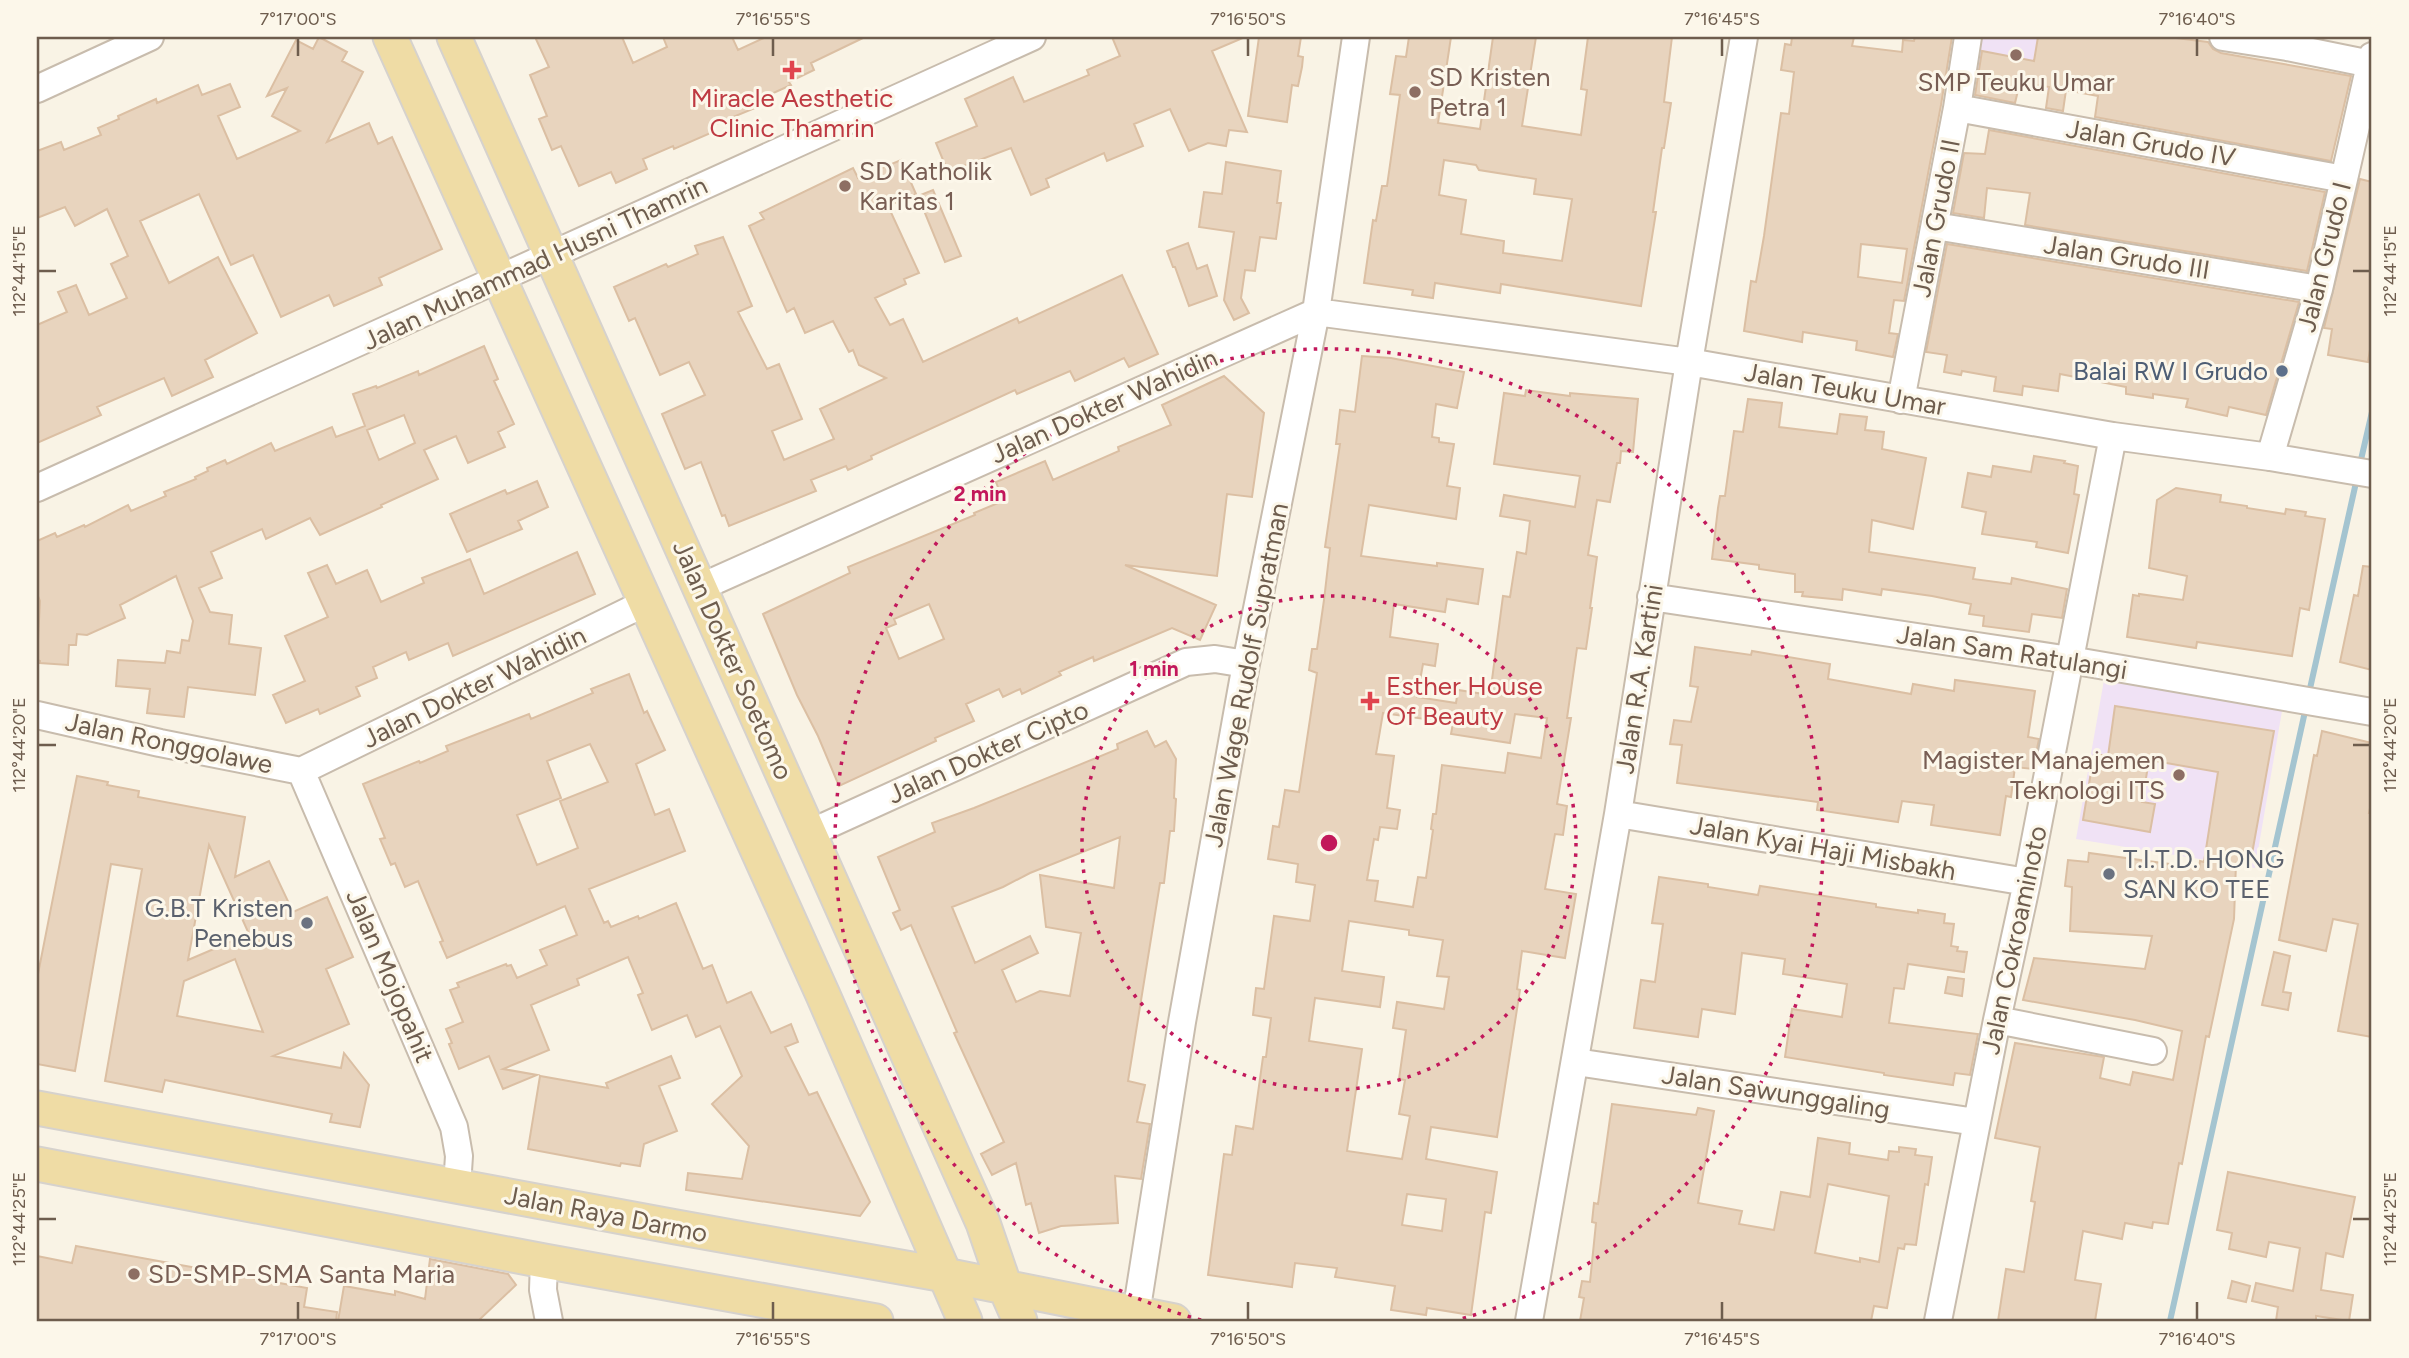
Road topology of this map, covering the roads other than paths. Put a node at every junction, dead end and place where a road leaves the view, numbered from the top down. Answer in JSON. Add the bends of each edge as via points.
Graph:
{"nodes":[{"id":1,"x":150,"y":37,"type":"edge"},
{"id":2,"x":390,"y":37,"type":"edge"},
{"id":3,"x":454,"y":37,"type":"edge"},
{"id":4,"x":1032,"y":37,"type":"edge"},
{"id":5,"x":1356,"y":37,"type":"edge"},
{"id":6,"x":1744,"y":37,"type":"edge"},
{"id":7,"x":1968,"y":37,"type":"edge"},
{"id":8,"x":2223,"y":37,"type":"edge"},
{"id":9,"x":2371,"y":60,"type":"edge"},
{"id":10,"x":37,"y":89,"type":"edge"},
{"id":11,"x":1957,"y":108,"type":"junction"},
{"id":12,"x":2344,"y":179,"type":"junction"},
{"id":13,"x":1935,"y":226,"type":"junction"},
{"id":14,"x":550,"y":255,"type":"junction"},
{"id":15,"x":501,"y":279,"type":"junction"},
{"id":16,"x":2319,"y":289,"type":"junction"},
{"id":17,"x":1316,"y":312,"type":"junction"},
{"id":18,"x":1689,"y":362,"type":"junction"},
{"id":19,"x":1901,"y":400,"type":"junction"},
{"id":20,"x":2113,"y":436,"type":"junction"},
{"id":21,"x":2270,"y":457,"type":"junction"},
{"id":22,"x":2372,"y":474,"type":"edge"},
{"id":23,"x":37,"y":488,"type":"edge"},
{"id":24,"x":701,"y":587,"type":"junction"},
{"id":25,"x":1651,"y":597,"type":"junction"},
{"id":26,"x":647,"y":602,"type":"junction"},
{"id":27,"x":2070,"y":660,"type":"junction"},
{"id":28,"x":1247,"y":664,"type":"junction"},
{"id":29,"x":2372,"y":712,"type":"edge"},
{"id":30,"x":37,"y":715,"type":"edge"},
{"id":31,"x":302,"y":771,"type":"junction"},
{"id":32,"x":1618,"y":814,"type":"junction"},
{"id":33,"x":810,"y":833,"type":"junction"},
{"id":34,"x":2028,"y":883,"type":"junction"},
{"id":35,"x":1997,"y":1020,"type":"junction"},
{"id":36,"x":2152,"y":1051,"type":"dead end"},
{"id":37,"x":1576,"y":1062,"type":"junction"},
{"id":38,"x":37,"y":1108,"type":"edge"},
{"id":39,"x":1976,"y":1122,"type":"junction"},
{"id":40,"x":37,"y":1164,"type":"edge"},
{"id":41,"x":457,"y":1186,"type":"junction"},
{"id":42,"x":544,"y":1261,"type":"junction"},
{"id":43,"x":945,"y":1275,"type":"junction"},
{"id":44,"x":1005,"y":1287,"type":"junction"},
{"id":45,"x":1136,"y":1314,"type":"junction"},
{"id":46,"x":549,"y":1321,"type":"edge"},
{"id":47,"x":876,"y":1321,"type":"edge"},
{"id":48,"x":965,"y":1321,"type":"edge"},
{"id":49,"x":1020,"y":1321,"type":"edge"},
{"id":50,"x":1174,"y":1321,"type":"edge"},
{"id":51,"x":1529,"y":1321,"type":"edge"},
{"id":52,"x":1938,"y":1321,"type":"edge"}],
"edges":[{"from":1,"to":10,"type":"street"},
{"from":2,"to":15,"type":"main road"},
{"from":3,"to":14,"type":"main road","name":"Jalan Dokter Soetomo"},
{"from":4,"to":14,"type":"street","name":"Jalan Muhammad Husni Thamrin"},
{"from":5,"to":17,"type":"street","name":"Jalan Wage Rudolf Supratman"},
{"from":6,"to":18,"type":"street","name":"Jalan R.A. Kartini"},
{"from":7,"to":11,"type":"street","name":"Jalan Grudo II"},
{"from":8,"to":9,"type":"street"},
{"from":9,"to":12,"type":"street","name":"Jalan Grudo I"},
{"from":11,"to":12,"type":"street","name":"Jalan Grudo IV"},
{"from":11,"to":13,"type":"street","name":"Jalan Grudo II"},
{"from":12,"to":16,"type":"street","name":"Jalan Grudo I"},
{"from":13,"to":16,"type":"street","name":"Jalan Grudo III"},
{"from":13,"to":19,"type":"street","name":"Jalan Grudo II"},
{"from":14,"to":15,"type":"street","name":"Jalan Muhammad Husni Thamrin"},
{"from":14,"to":24,"type":"main road","name":"Jalan Dokter Soetomo"},
{"from":15,"to":23,"type":"street","name":"Jalan Muhammad Husni Thamrin"},
{"from":15,"to":26,"type":"main road"},
{"from":16,"to":21,"type":"street","name":"Jalan Grudo I"},
{"from":17,"to":18,"type":"street","name":"Jalan Teuku Umar"},
{"from":17,"to":24,"type":"street","name":"Jalan Dokter Wahidin"},
{"from":17,"to":28,"type":"street","name":"Jalan Wage Rudolf Supratman"},
{"from":18,"to":19,"type":"street","name":"Jalan Teuku Umar"},
{"from":18,"to":25,"type":"street","name":"Jalan R.A. Kartini"},
{"from":19,"to":20,"type":"street","name":"Jalan Teuku Umar"},
{"from":20,"to":21,"type":"street","name":"Jalan Teuku Umar"},
{"from":20,"to":27,"type":"street","name":"Jalan Cokroaminoto"},
{"from":21,"to":22,"type":"street","name":"Jalan Teuku Umar"},
{"from":24,"to":33,"type":"main road","name":"Jalan Dokter Soetomo"},
{"from":25,"to":27,"type":"street","name":"Jalan Sam Ratulangi"},
{"from":25,"to":32,"type":"street","name":"Jalan R.A. Kartini"},
{"from":26,"to":31,"type":"street","name":"Jalan Dokter Wahidin"},
{"from":26,"to":43,"type":"main road"},
{"from":27,"to":29,"type":"street","name":"Jalan Sam Ratulangi"},
{"from":27,"to":34,"type":"street","name":"Jalan Cokroaminoto"},
{"from":28,"to":33,"type":"street","name":"Jalan Dokter Cipto","via":[[1215,659],[1186,662]]},
{"from":28,"to":45,"type":"street","name":"Jalan Wage Rudolf Supratman","via":[[1182,1022]]},
{"from":30,"to":31,"type":"street","name":"Jalan Ronggolawe"},
{"from":31,"to":41,"type":"street","name":"Jalan Mojopahit","via":[[454,1127],[459,1156]]},
{"from":32,"to":34,"type":"street","name":"Jalan Kyai Haji Misbakh"},
{"from":32,"to":37,"type":"street","name":"Jalan R.A. Kartini"},
{"from":33,"to":44,"type":"main road","name":"Jalan Dokter Soetomo","via":[[983,1223]]},
{"from":34,"to":35,"type":"street","name":"Jalan Cokroaminoto"},
{"from":35,"to":36,"type":"street"},
{"from":35,"to":39,"type":"street","name":"Jalan Cokroaminoto"},
{"from":37,"to":39,"type":"street","name":"Jalan Sawunggaling"},
{"from":37,"to":51,"type":"street","name":"Jalan R.A. Kartini"},
{"from":38,"to":41,"type":"main road","name":"Jalan Raya Darmo"},
{"from":39,"to":52,"type":"street","name":"Jalan Cokroaminoto"},
{"from":40,"to":42,"type":"main road"},
{"from":41,"to":43,"type":"main road","name":"Jalan Raya Darmo"},
{"from":42,"to":46,"type":"street"},
{"from":42,"to":47,"type":"main road"},
{"from":43,"to":44,"type":"main road","name":"Jalan Raya Darmo"},
{"from":43,"to":48,"type":"main road"},
{"from":44,"to":45,"type":"main road","name":"Jalan Raya Darmo"},
{"from":44,"to":49,"type":"main road","name":"Jalan Dokter Soetomo"},
{"from":45,"to":50,"type":"main road","name":"Jalan Raya Darmo"}]}
